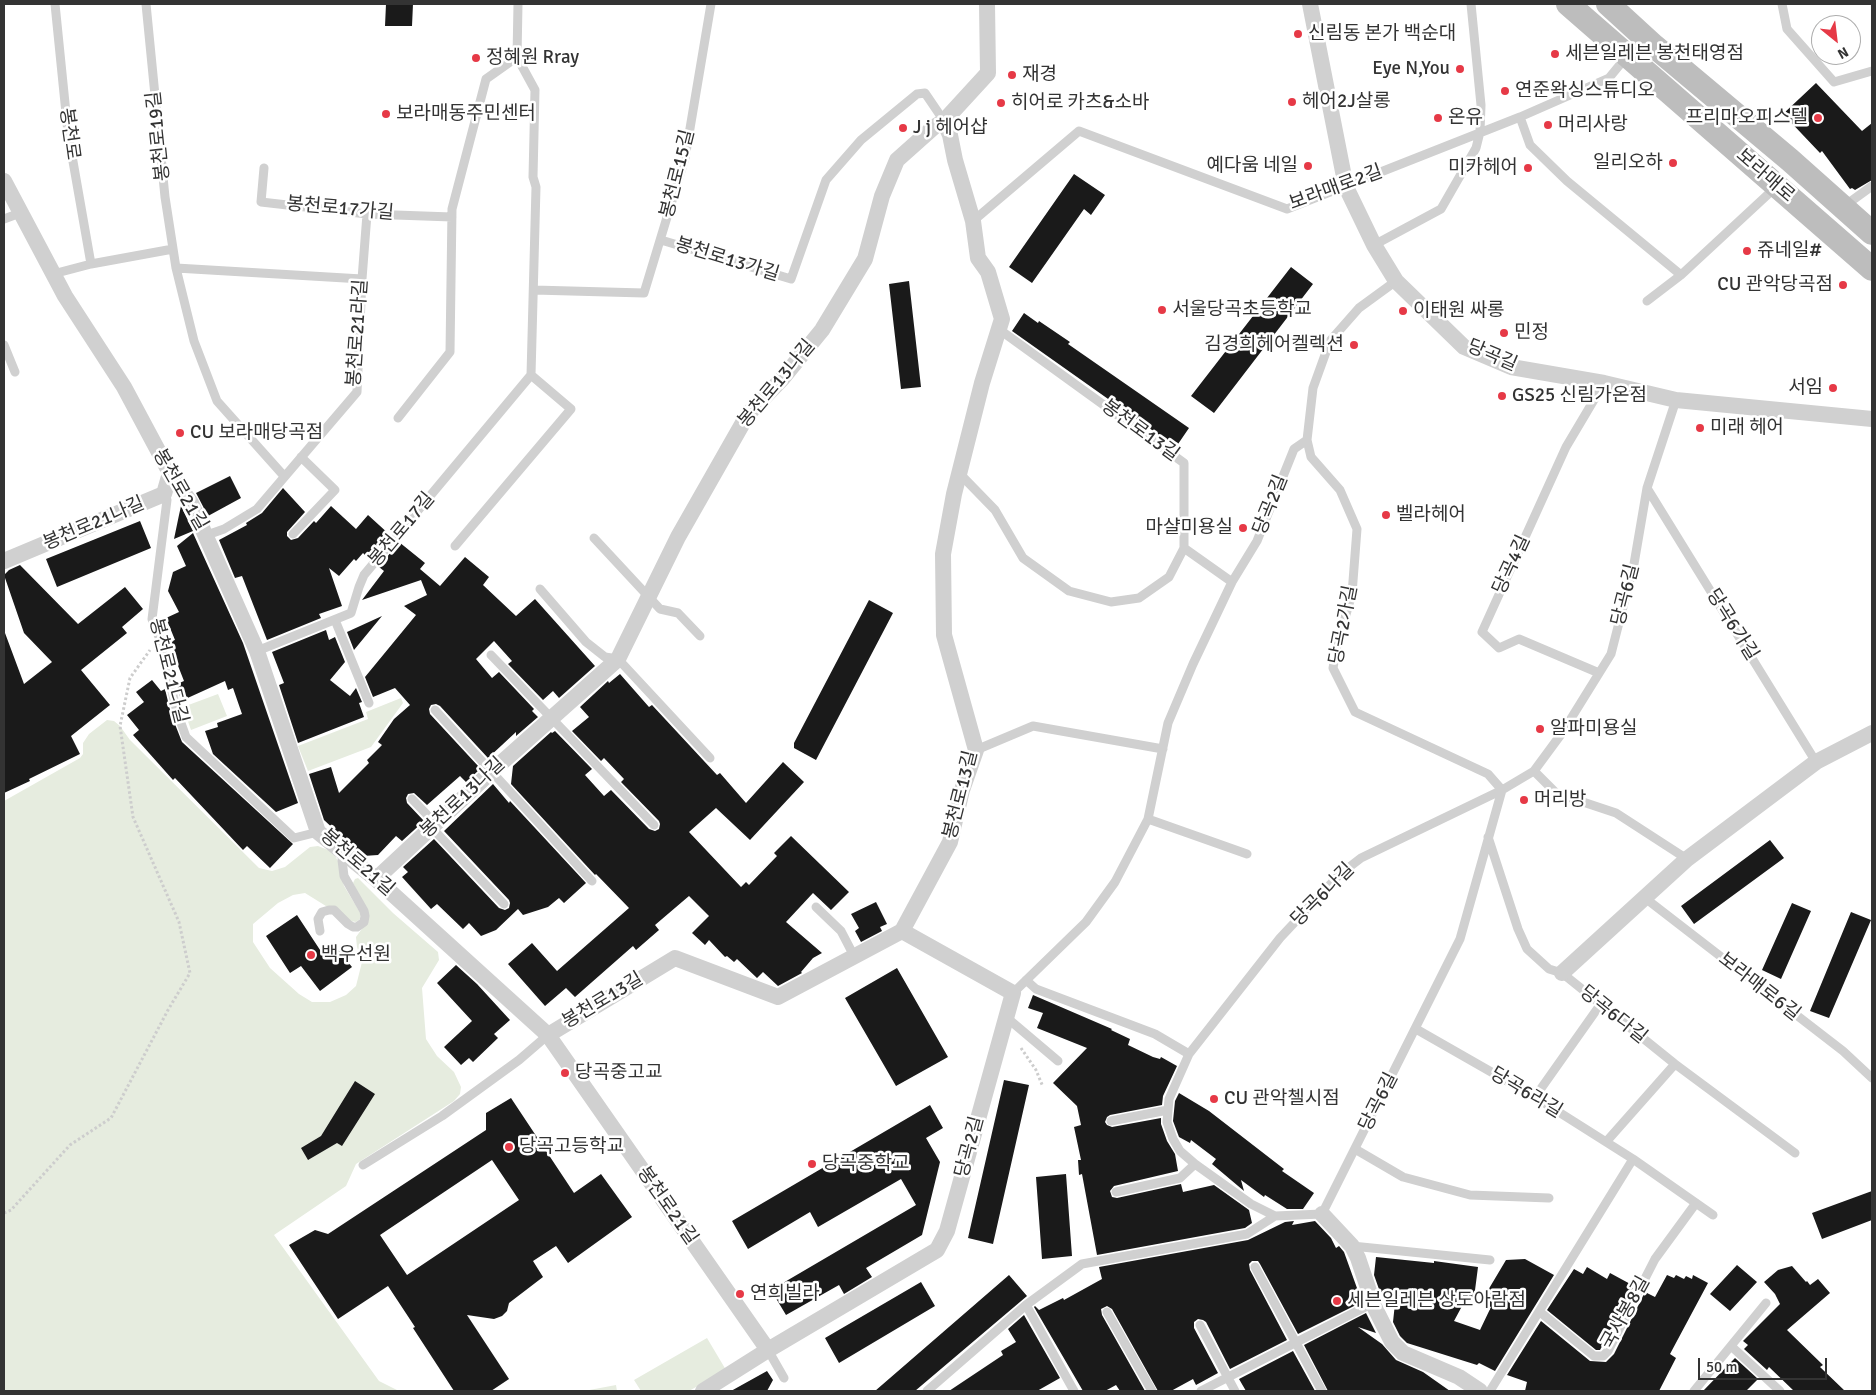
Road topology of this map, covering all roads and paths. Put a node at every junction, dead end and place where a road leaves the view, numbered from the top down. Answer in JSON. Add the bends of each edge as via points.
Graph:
{"nodes":[{"id":1,"x":56,"y":4,"type":"edge"},
{"id":2,"x":146,"y":4,"type":"edge"},
{"id":3,"x":518,"y":4,"type":"edge"},
{"id":4,"x":711,"y":4,"type":"edge"},
{"id":5,"x":988,"y":4,"type":"edge"},
{"id":6,"x":1310,"y":4,"type":"edge"},
{"id":7,"x":1471,"y":4,"type":"edge"},
{"id":8,"x":1568,"y":4,"type":"edge"},
{"id":9,"x":1608,"y":4,"type":"edge"},
{"id":10,"x":1782,"y":4,"type":"edge"},
{"id":11,"x":1628,"y":56,"type":"junction"},
{"id":12,"x":517,"y":57,"type":"junction"},
{"id":13,"x":1872,"y":71,"type":"edge"},
{"id":14,"x":1520,"y":117,"type":"junction"},
{"id":15,"x":944,"y":121,"type":"junction"},
{"id":16,"x":1480,"y":132,"type":"junction"},
{"id":17,"x":264,"y":168,"type":"dead end"},
{"id":18,"x":4,"y":181,"type":"edge"},
{"id":19,"x":1777,"y":186,"type":"junction"},
{"id":20,"x":1872,"y":186,"type":"edge"},
{"id":21,"x":1346,"y":187,"type":"junction"},
{"id":22,"x":1842,"y":207,"type":"junction"},
{"id":23,"x":20,"y":212,"type":"junction"},
{"id":24,"x":367,"y":214,"type":"junction"},
{"id":25,"x":452,"y":217,"type":"junction"},
{"id":26,"x":4,"y":219,"type":"edge"},
{"id":27,"x":973,"y":221,"type":"junction"},
{"id":28,"x":1872,"y":233,"type":"edge"},
{"id":29,"x":661,"y":240,"type":"junction"},
{"id":30,"x":1374,"y":245,"type":"junction"},
{"id":31,"x":173,"y":249,"type":"junction"},
{"id":32,"x":91,"y":264,"type":"junction"},
{"id":33,"x":176,"y":268,"type":"junction"},
{"id":34,"x":1872,"y":269,"type":"edge"},
{"id":35,"x":53,"y":274,"type":"junction"},
{"id":36,"x":1681,"y":275,"type":"junction"},
{"id":37,"x":362,"y":279,"type":"junction"},
{"id":38,"x":1396,"y":281,"type":"junction"},
{"id":39,"x":534,"y":290,"type":"junction"},
{"id":40,"x":1647,"y":301,"type":"dead end"},
{"id":41,"x":1000,"y":330,"type":"junction"},
{"id":42,"x":4,"y":345,"type":"edge"},
{"id":43,"x":6,"y":356,"type":"edge"},
{"id":44,"x":15,"y":372,"type":"dead end"},
{"id":45,"x":531,"y":375,"type":"junction"},
{"id":46,"x":1604,"y":383,"type":"junction"},
{"id":47,"x":1676,"y":400,"type":"junction"},
{"id":48,"x":398,"y":418,"type":"dead end"},
{"id":49,"x":1872,"y":419,"type":"edge"},
{"id":50,"x":1308,"y":440,"type":"junction"},
{"id":51,"x":301,"y":457,"type":"junction"},
{"id":52,"x":959,"y":473,"type":"junction"},
{"id":53,"x":170,"y":474,"type":"junction"},
{"id":54,"x":284,"y":476,"type":"junction"},
{"id":55,"x":1647,"y":488,"type":"junction"},
{"id":56,"x":164,"y":494,"type":"junction"},
{"id":57,"x":293,"y":534,"type":"dead end"},
{"id":58,"x":207,"y":535,"type":"junction"},
{"id":59,"x":594,"y":538,"type":"dead end"},
{"id":60,"x":455,"y":546,"type":"dead end"},
{"id":61,"x":1184,"y":548,"type":"junction"},
{"id":62,"x":4,"y":561,"type":"edge"},
{"id":63,"x":1232,"y":582,"type":"junction"},
{"id":64,"x":540,"y":589,"type":"dead end"},
{"id":65,"x":649,"y":597,"type":"junction"},
{"id":66,"x":335,"y":620,"type":"junction"},
{"id":67,"x":700,"y":636,"type":"dead end"},
{"id":68,"x":158,"y":637,"type":"junction"},
{"id":69,"x":257,"y":651,"type":"junction"},
{"id":70,"x":491,"y":655,"type":"dead end"},
{"id":71,"x":618,"y":658,"type":"junction"},
{"id":72,"x":1599,"y":673,"type":"junction"},
{"id":73,"x":369,"y":703,"type":"dead end"},
{"id":74,"x":435,"y":710,"type":"dead end"},
{"id":75,"x":551,"y":719,"type":"junction"},
{"id":76,"x":1872,"y":734,"type":"edge"},
{"id":77,"x":1163,"y":749,"type":"junction"},
{"id":78,"x":976,"y":750,"type":"junction"},
{"id":79,"x":710,"y":758,"type":"dead end"},
{"id":80,"x":1816,"y":762,"type":"junction"},
{"id":81,"x":1534,"y":771,"type":"junction"},
{"id":82,"x":491,"y":772,"type":"junction"},
{"id":83,"x":1502,"y":790,"type":"junction"},
{"id":84,"x":412,"y":799,"type":"dead end"},
{"id":85,"x":1148,"y":819,"type":"junction"},
{"id":86,"x":654,"y":825,"type":"dead end"},
{"id":87,"x":434,"y":826,"type":"junction"},
{"id":88,"x":318,"y":832,"type":"junction"},
{"id":89,"x":1488,"y":837,"type":"junction"},
{"id":90,"x":344,"y":853,"type":"junction"},
{"id":91,"x":1247,"y":854,"type":"dead end"},
{"id":92,"x":1687,"y":860,"type":"junction"},
{"id":93,"x":376,"y":879,"type":"junction"},
{"id":94,"x":592,"y":881,"type":"dead end"},
{"id":95,"x":1645,"y":898,"type":"junction"},
{"id":96,"x":504,"y":904,"type":"dead end"},
{"id":97,"x":816,"y":907,"type":"dead end"},
{"id":98,"x":320,"y":931,"type":"dead end"},
{"id":99,"x":902,"y":931,"type":"junction"},
{"id":100,"x":854,"y":956,"type":"junction"},
{"id":101,"x":1562,"y":973,"type":"junction"},
{"id":102,"x":1026,"y":980,"type":"junction"},
{"id":103,"x":1013,"y":993,"type":"junction"},
{"id":104,"x":1600,"y":1005,"type":"junction"},
{"id":105,"x":1006,"y":1017,"type":"junction"},
{"id":106,"x":1416,"y":1029,"type":"junction"},
{"id":107,"x":548,"y":1035,"type":"junction"},
{"id":108,"x":1020,"y":1046,"type":"dead end"},
{"id":109,"x":1189,"y":1054,"type":"junction"},
{"id":110,"x":1058,"y":1061,"type":"dead end"},
{"id":111,"x":1675,"y":1064,"type":"junction"},
{"id":112,"x":1872,"y":1078,"type":"edge"},
{"id":113,"x":1043,"y":1087,"type":"dead end"},
{"id":114,"x":1535,"y":1096,"type":"junction"},
{"id":115,"x":1168,"y":1110,"type":"junction"},
{"id":116,"x":1110,"y":1120,"type":"dead end"},
{"id":117,"x":1606,"y":1142,"type":"junction"},
{"id":118,"x":1355,"y":1149,"type":"junction"},
{"id":119,"x":1795,"y":1153,"type":"dead end"},
{"id":120,"x":1633,"y":1159,"type":"junction"},
{"id":121,"x":363,"y":1164,"type":"dead end"},
{"id":122,"x":1195,"y":1164,"type":"junction"},
{"id":123,"x":1116,"y":1192,"type":"dead end"},
{"id":124,"x":1549,"y":1198,"type":"dead end"},
{"id":125,"x":1696,"y":1203,"type":"junction"},
{"id":126,"x":4,"y":1213,"type":"edge"},
{"id":127,"x":1322,"y":1214,"type":"junction"},
{"id":128,"x":1713,"y":1215,"type":"dead end"},
{"id":129,"x":1275,"y":1216,"type":"junction"},
{"id":130,"x":1352,"y":1246,"type":"junction"},
{"id":131,"x":1490,"y":1260,"type":"dead end"},
{"id":132,"x":1254,"y":1267,"type":"dead end"},
{"id":133,"x":1373,"y":1303,"type":"junction"},
{"id":134,"x":1766,"y":1303,"type":"dead end"},
{"id":135,"x":1026,"y":1305,"type":"junction"},
{"id":136,"x":1108,"y":1312,"type":"dead end"},
{"id":137,"x":1540,"y":1312,"type":"junction"},
{"id":138,"x":1200,"y":1325,"type":"dead end"},
{"id":139,"x":1295,"y":1343,"type":"junction"},
{"id":140,"x":1731,"y":1346,"type":"junction"},
{"id":141,"x":768,"y":1350,"type":"junction"},
{"id":142,"x":1228,"y":1377,"type":"junction"},
{"id":143,"x":784,"y":1378,"type":"dead end"},
{"id":144,"x":1070,"y":1390,"type":"edge"},
{"id":145,"x":703,"y":1391,"type":"edge"},
{"id":146,"x":927,"y":1391,"type":"edge"},
{"id":147,"x":1152,"y":1391,"type":"edge"},
{"id":148,"x":1200,"y":1391,"type":"edge"},
{"id":149,"x":1235,"y":1391,"type":"edge"},
{"id":150,"x":1322,"y":1391,"type":"edge"},
{"id":151,"x":1480,"y":1391,"type":"edge"},
{"id":152,"x":1490,"y":1391,"type":"edge"},
{"id":153,"x":1694,"y":1391,"type":"edge"},
{"id":154,"x":1780,"y":1391,"type":"edge"}],
"edges":[{"from":1,"to":32,"type":"lane","name":"봉천로","via":[[68,133]]},
{"from":2,"to":31,"type":"lane","name":"봉천로19길"},
{"from":3,"to":12,"type":"lane"},
{"from":4,"to":29,"type":"lane","name":"봉천로15길","via":[[685,158]]},
{"from":5,"to":15,"type":"street","via":[[988,73]]},
{"from":6,"to":21,"type":"street","name":"당곡길"},
{"from":7,"to":16,"type":"lane","via":[[1481,105]]},
{"from":8,"to":11,"type":"main road","name":"보라매로"},
{"from":9,"to":22,"type":"main road","name":"보라매로"},
{"from":10,"to":13,"type":"lane","via":[[1787,29],[1834,82]]},
{"from":11,"to":14,"type":"lane","name":"보라매로2길","via":[[1609,78]]},
{"from":11,"to":19,"type":"main road","name":"보라매로"},
{"from":12,"to":25,"type":"lane","via":[[486,79]]},
{"from":12,"to":39,"type":"lane","via":[[535,90]]},
{"from":14,"to":16,"type":"lane","name":"보라매로2길"},
{"from":14,"to":36,"type":"lane","via":[[1530,145]]},
{"from":15,"to":27,"type":"street","name":"봉천로13길"},
{"from":15,"to":29,"type":"lane","name":"봉천로13가길","via":[[925,93],[917,94],[861,140],[826,180],[791,279]]},
{"from":15,"to":65,"type":"street","name":"봉천로13나길","via":[[897,160],[882,196],[865,258],[843,298],[822,330],[748,414],[678,538]]},
{"from":16,"to":21,"type":"lane","name":"보라매로2길"},
{"from":16,"to":30,"type":"lane","via":[[1476,148],[1441,210]]},
{"from":17,"to":24,"type":"lane","name":"봉천로17가길","via":[[261,202]]},
{"from":18,"to":23,"type":"street","name":"봉천로21길"},
{"from":19,"to":34,"type":"main road","name":"보라매로"},
{"from":19,"to":36,"type":"lane"},
{"from":20,"to":22,"type":"lane"},
{"from":21,"to":27,"type":"lane","name":"보라매로2길","via":[[1287,209],[1079,131]]},
{"from":21,"to":30,"type":"street","name":"당곡길"},
{"from":22,"to":28,"type":"main road","name":"보라매로"},
{"from":23,"to":26,"type":"lane"},
{"from":23,"to":35,"type":"street","name":"봉천로21길"},
{"from":24,"to":25,"type":"lane","name":"봉천로17가길"},
{"from":24,"to":37,"type":"lane","name":"봉천로21라길"},
{"from":25,"to":48,"type":"lane","via":[[450,352]]},
{"from":27,"to":41,"type":"street","name":"봉천로13길","via":[[978,258],[988,272],[1002,320]]},
{"from":29,"to":39,"type":"lane","name":"봉천로15길","via":[[644,293]]},
{"from":30,"to":38,"type":"street","name":"당곡길"},
{"from":31,"to":32,"type":"lane"},
{"from":31,"to":33,"type":"lane","name":"봉천로19길"},
{"from":32,"to":35,"type":"lane"},
{"from":33,"to":37,"type":"lane"},
{"from":33,"to":54,"type":"lane","name":"봉천로19길","via":[[194,341],[217,400]]},
{"from":35,"to":53,"type":"street","name":"봉천로21길","via":[[124,386]]},
{"from":36,"to":40,"type":"lane"},
{"from":37,"to":51,"type":"lane","name":"봉천로21라길","via":[[357,392]]},
{"from":38,"to":46,"type":"street","name":"당곡길","via":[[1464,347],[1511,367]]},
{"from":38,"to":50,"type":"lane","via":[[1359,308],[1330,341],[1312,388]]},
{"from":39,"to":45,"type":"lane"},
{"from":41,"to":52,"type":"street","name":"봉천로13길","via":[[982,383]]},
{"from":41,"to":61,"type":"lane","name":"봉천로13길","via":[[1184,464]]},
{"from":42,"to":43,"type":"lane"},
{"from":43,"to":44,"type":"lane"},
{"from":45,"to":60,"type":"lane","via":[[571,410]]},
{"from":45,"to":66,"type":"lane","name":"봉천로17길","via":[[364,575],[351,614]]},
{"from":46,"to":47,"type":"street","name":"당곡길"},
{"from":46,"to":72,"type":"lane","name":"당곡4길","via":[[1566,447],[1482,632],[1499,648],[1519,639]]},
{"from":47,"to":49,"type":"street","name":"당곡길"},
{"from":47,"to":55,"type":"lane","name":"당곡6길"},
{"from":50,"to":63,"type":"lane","name":"당곡2길","via":[[1294,449],[1257,541]]},
{"from":50,"to":83,"type":"lane","name":"당곡2가길","via":[[1311,457],[1340,490],[1357,529],[1352,594],[1333,668],[1355,712],[1488,774]]},
{"from":51,"to":54,"type":"lane","name":"봉천로21라길"},
{"from":51,"to":57,"type":"lane","via":[[335,490]]},
{"from":52,"to":61,"type":"lane","name":"봉천로13길","via":[[995,510],[1023,558],[1069,592],[1111,602],[1139,598],[1169,577]]},
{"from":52,"to":78,"type":"street","name":"봉천로13길","via":[[942,554],[944,635]]},
{"from":53,"to":56,"type":"street","name":"봉천로21나길"},
{"from":53,"to":58,"type":"street","name":"봉천로21길","via":[[192,503]]},
{"from":54,"to":58,"type":"lane","name":"봉천로21라길","via":[[257,509],[224,529]]},
{"from":55,"to":72,"type":"lane","name":"당곡6길","via":[[1634,564],[1611,654]]},
{"from":55,"to":80,"type":"lane","name":"당곡6가길"},
{"from":56,"to":62,"type":"street","name":"봉천로21나길"},
{"from":56,"to":68,"type":"lane","name":"봉천로21다길","via":[[167,500],[152,619]]},
{"from":58,"to":69,"type":"street","name":"봉천로21길"},
{"from":59,"to":65,"type":"lane"},
{"from":61,"to":63,"type":"lane"},
{"from":63,"to":77,"type":"lane","name":"당곡2길","via":[[1168,723]]},
{"from":64,"to":71,"type":"lane","via":[[586,642],[605,657]]},
{"from":65,"to":67,"type":"lane","via":[[660,610],[678,613]]},
{"from":65,"to":71,"type":"street","name":"봉천로13나길"},
{"from":66,"to":69,"type":"lane","name":"봉천로17길"},
{"from":66,"to":73,"type":"lane"},
{"from":68,"to":88,"type":"lane","name":"봉천로21다길","via":[[186,737],[294,838]]},
{"from":68,"to":126,"type":"path","via":[[130,678],[120,726],[133,817],[179,922],[190,972],[111,1118],[70,1146],[12,1210]]},
{"from":69,"to":88,"type":"street","name":"봉천로21길"},
{"from":70,"to":75,"type":"lane"},
{"from":71,"to":75,"type":"street","name":"봉천로13나길"},
{"from":71,"to":79,"type":"lane"},
{"from":72,"to":81,"type":"lane","name":"당곡6길"},
{"from":74,"to":82,"type":"lane"},
{"from":75,"to":82,"type":"street","name":"봉천로13나길"},
{"from":75,"to":86,"type":"lane"},
{"from":76,"to":80,"type":"street"},
{"from":77,"to":78,"type":"lane","via":[[1033,726]]},
{"from":77,"to":85,"type":"lane","name":"당곡2길"},
{"from":78,"to":99,"type":"street","name":"봉천로13길","via":[[962,790],[950,842]]},
{"from":80,"to":92,"type":"street"},
{"from":81,"to":83,"type":"lane","name":"당곡6길"},
{"from":81,"to":92,"type":"lane","via":[[1556,793],[1616,813]]},
{"from":82,"to":87,"type":"street","name":"봉천로13나길"},
{"from":82,"to":94,"type":"lane"},
{"from":83,"to":89,"type":"lane","name":"당곡6길"},
{"from":83,"to":109,"type":"lane","name":"당곡6나길","via":[[1361,858],[1338,875],[1280,938]]},
{"from":84,"to":87,"type":"lane"},
{"from":85,"to":91,"type":"lane"},
{"from":85,"to":102,"type":"lane","name":"당곡2길","via":[[1115,882],[1086,922]]},
{"from":87,"to":93,"type":"street","name":"봉천로13나길"},
{"from":87,"to":96,"type":"lane"},
{"from":88,"to":90,"type":"street","name":"봉천로21길"},
{"from":89,"to":101,"type":"lane","name":"당곡6다길","via":[[1526,949],[1549,969]]},
{"from":89,"to":106,"type":"lane","name":"당곡6길","via":[[1460,940]]},
{"from":90,"to":93,"type":"street","name":"봉천로21길"},
{"from":90,"to":98,"type":"lane","via":[[344,876],[364,912],[364,922],[357,928],[353,927],[334,910],[328,910],[322,912],[318,919]]},
{"from":92,"to":95,"type":"street"},
{"from":93,"to":107,"type":"street","name":"봉천로21길"},
{"from":95,"to":101,"type":"street"},
{"from":95,"to":112,"type":"lane","name":"보라매로6길","via":[[1843,1051]]},
{"from":97,"to":100,"type":"lane","via":[[841,931]]},
{"from":99,"to":100,"type":"street","name":"봉천로13길"},
{"from":99,"to":103,"type":"street"},
{"from":100,"to":107,"type":"street","name":"봉천로13길","via":[[778,997],[675,958]]},
{"from":101,"to":104,"type":"lane","name":"당곡6다길"},
{"from":102,"to":103,"type":"lane","name":"당곡2길"},
{"from":102,"to":109,"type":"lane","via":[[1036,989],[1155,1034]]},
{"from":103,"to":105,"type":"street","name":"당곡2길"},
{"from":104,"to":111,"type":"lane","name":"당곡6다길"},
{"from":104,"to":114,"type":"lane"},
{"from":105,"to":110,"type":"lane"},
{"from":105,"to":141,"type":"street","name":"당곡2길","via":[[947,1231],[937,1250]]},
{"from":106,"to":114,"type":"lane","name":"당곡6라길"},
{"from":106,"to":118,"type":"lane","name":"당곡6길"},
{"from":107,"to":121,"type":"lane","via":[[520,1060],[442,1116]]},
{"from":107,"to":141,"type":"street","name":"봉천로21길"},
{"from":108,"to":113,"type":"path"},
{"from":109,"to":115,"type":"lane","name":"당곡6나길","via":[[1169,1099]]},
{"from":111,"to":117,"type":"lane"},
{"from":111,"to":119,"type":"lane","name":"당곡6다길"},
{"from":114,"to":117,"type":"lane","name":"당곡6라길"},
{"from":115,"to":116,"type":"lane"},
{"from":115,"to":122,"type":"lane","name":"당곡6나길","via":[[1167,1122],[1173,1139],[1180,1151]]},
{"from":117,"to":120,"type":"lane","name":"당곡6라길"},
{"from":118,"to":124,"type":"lane","via":[[1403,1177],[1470,1195]]},
{"from":118,"to":127,"type":"lane","name":"당곡6길"},
{"from":120,"to":125,"type":"lane","name":"당곡6라길"},
{"from":120,"to":137,"type":"lane"},
{"from":122,"to":123,"type":"lane","via":[[1180,1178]]},
{"from":122,"to":129,"type":"lane","name":"당곡6나길","via":[[1251,1204]]},
{"from":125,"to":128,"type":"lane","name":"당곡6라길"},
{"from":125,"to":137,"type":"lane","name":"국사봉8길","via":[[1655,1260],[1603,1356],[1594,1356]]},
{"from":127,"to":129,"type":"lane"},
{"from":127,"to":130,"type":"street"},
{"from":129,"to":135,"type":"lane","via":[[1247,1234],[1082,1264]]},
{"from":130,"to":131,"type":"lane"},
{"from":130,"to":133,"type":"street"},
{"from":132,"to":139,"type":"lane"},
{"from":133,"to":139,"type":"lane"},
{"from":133,"to":151,"type":"street","via":[[1392,1342],[1403,1353]]},
{"from":134,"to":140,"type":"lane"},
{"from":135,"to":144,"type":"lane"},
{"from":135,"to":146,"type":"lane"},
{"from":136,"to":147,"type":"lane"},
{"from":137,"to":152,"type":"lane"},
{"from":138,"to":142,"type":"lane"},
{"from":139,"to":142,"type":"lane"},
{"from":139,"to":150,"type":"lane"},
{"from":140,"to":153,"type":"lane"},
{"from":140,"to":154,"type":"lane"},
{"from":141,"to":143,"type":"lane"},
{"from":141,"to":145,"type":"street","name":"당곡2길"},
{"from":142,"to":148,"type":"lane"},
{"from":142,"to":149,"type":"lane"}]}
